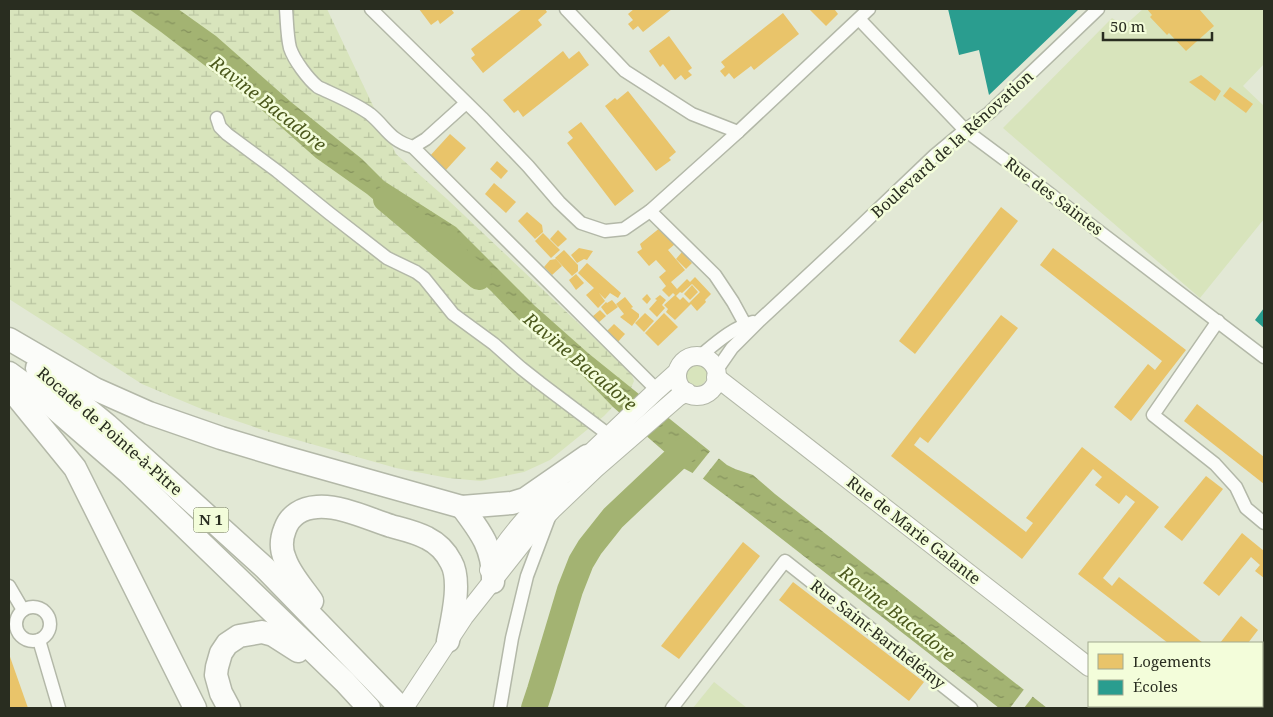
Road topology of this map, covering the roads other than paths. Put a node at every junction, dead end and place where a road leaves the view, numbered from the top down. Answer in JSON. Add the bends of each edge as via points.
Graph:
{"nodes":[{"id":1,"x":286,"y":9,"type":"edge"},
{"id":2,"x":371,"y":9,"type":"edge"},
{"id":3,"x":566,"y":9,"type":"edge"},
{"id":4,"x":869,"y":9,"type":"edge"},
{"id":5,"x":1098,"y":9,"type":"edge"},
{"id":6,"x":859,"y":19,"type":"junction"},
{"id":7,"x":466,"y":102,"type":"junction"},
{"id":8,"x":217,"y":118,"type":"dead end"},
{"id":9,"x":965,"y":130,"type":"junction"},
{"id":10,"x":738,"y":132,"type":"junction"},
{"id":11,"x":412,"y":147,"type":"junction"},
{"id":12,"x":650,"y":211,"type":"junction"},
{"id":13,"x":760,"y":320,"type":"junction"},
{"id":14,"x":1218,"y":321,"type":"junction"},
{"id":15,"x":745,"y":324,"type":"junction"},
{"id":16,"x":9,"y":339,"type":"edge"},
{"id":17,"x":9,"y":344,"type":"edge"},
{"id":18,"x":700,"y":356,"type":"junction"},
{"id":19,"x":1264,"y":357,"type":"edge"},
{"id":20,"x":9,"y":373,"type":"edge"},
{"id":21,"x":716,"y":374,"type":"junction"},
{"id":22,"x":667,"y":381,"type":"junction"},
{"id":23,"x":9,"y":388,"type":"edge"},
{"id":24,"x":706,"y":393,"type":"junction"},
{"id":25,"x":738,"y":394,"type":"junction"},
{"id":26,"x":682,"y":395,"type":"junction"},
{"id":27,"x":616,"y":429,"type":"junction"},
{"id":28,"x":588,"y":456,"type":"junction"},
{"id":29,"x":462,"y":507,"type":"junction"},
{"id":30,"x":552,"y":510,"type":"junction"},
{"id":31,"x":1264,"y":523,"type":"edge"},
{"id":32,"x":493,"y":572,"type":"junction"},
{"id":33,"x":9,"y":586,"type":"edge"},
{"id":34,"x":23,"y":610,"type":"junction"},
{"id":35,"x":14,"y":636,"type":"edge"},
{"id":36,"x":40,"y":640,"type":"junction"},
{"id":37,"x":448,"y":641,"type":"junction"},
{"id":38,"x":1088,"y":666,"type":"edge"},
{"id":39,"x":368,"y":675,"type":"junction"},
{"id":40,"x":345,"y":682,"type":"junction"},
{"id":41,"x":59,"y":708,"type":"edge"},
{"id":42,"x":195,"y":708,"type":"edge"},
{"id":43,"x":229,"y":708,"type":"edge"},
{"id":44,"x":369,"y":708,"type":"edge"},
{"id":45,"x":403,"y":708,"type":"edge"},
{"id":46,"x":500,"y":708,"type":"edge"},
{"id":47,"x":672,"y":708,"type":"edge"},
{"id":48,"x":971,"y":708,"type":"edge"}],
"edges":[{"from":1,"to":11,"type":"street","via":[[293,56],[313,83],[370,115],[396,141]]},
{"from":2,"to":7,"type":"street"},
{"from":3,"to":10,"type":"street","via":[[625,71],[692,114]]},
{"from":4,"to":6,"type":"street"},
{"from":5,"to":9,"type":"street","name":"Boulevard de la Rénovation","via":[[989,113]]},
{"from":6,"to":9,"type":"street","name":"Rue des Saintes"},
{"from":6,"to":10,"type":"street"},
{"from":7,"to":11,"type":"street","via":[[426,139]]},
{"from":7,"to":12,"type":"street","via":[[581,222],[605,231],[624,229]]},
{"from":8,"to":27,"type":"street","via":[[227,134],[387,258],[424,278],[453,314],[540,384]]},
{"from":9,"to":13,"type":"street","name":"Boulevard de la Rénovation","via":[[934,155]]},
{"from":9,"to":14,"type":"street","name":"Rue des Saintes"},
{"from":10,"to":12,"type":"street"},
{"from":11,"to":22,"type":"street"},
{"from":12,"to":15,"type":"street","via":[[715,275]]},
{"from":13,"to":15,"type":"street","name":"Boulevard de la Rénovation"},
{"from":13,"to":21,"type":"street","name":"Boulevard de la Rénovation","via":[[732,348]]},
{"from":14,"to":19,"type":"street","name":"Rue des Saintes"},
{"from":14,"to":31,"type":"street","via":[[1153,414],[1216,464],[1236,487],[1246,508]]},
{"from":15,"to":18,"type":"street","name":"Boulevard de la Rénovation"},
{"from":16,"to":29,"type":"highway","via":[[95,389],[149,413],[239,444]]},
{"from":17,"to":39,"type":"highway","name":"Rocade de Pointe-à-Pitre","number":"N 1","via":[[107,425],[265,568]]},
{"from":18,"to":21,"type":"main road","name":"Rue de Marie Galante","via":[[712,362]]},
{"from":18,"to":22,"type":"main road","via":[[687,358]]},
{"from":20,"to":40,"type":"highway","name":"Rocade de Pointe-à-Pitre","number":"N 1","via":[[129,473]]},
{"from":21,"to":24,"type":"main road","via":[[714,385]]},
{"from":21,"to":25,"type":"main road","name":"Rue de Marie Galante"},
{"from":22,"to":26,"type":"main road","via":[[679,384]]},
{"from":22,"to":27,"type":"main road"},
{"from":23,"to":42,"type":"highway","via":[[75,468]]},
{"from":24,"to":25,"type":"main road"},
{"from":24,"to":26,"type":"main road"},
{"from":25,"to":38,"type":"main road","name":"Rue de Marie Galante"},
{"from":26,"to":30,"type":"main road"},
{"from":27,"to":28,"type":"main road"},
{"from":28,"to":29,"type":"highway","via":[[525,499]]},
{"from":28,"to":32,"type":"main road","via":[[525,518],[506,542]]},
{"from":29,"to":32,"type":"highway","via":[[480,530]]},
{"from":30,"to":32,"type":"main road"},
{"from":30,"to":46,"type":"street","via":[[526,576]]},
{"from":32,"to":37,"type":"main road"},
{"from":33,"to":34,"type":"street"},
{"from":34,"to":35,"type":"street","via":[[15,621]]},
{"from":34,"to":36,"type":"street","via":[[36,607],[49,617],[49,631]]},
{"from":35,"to":36,"type":"street","via":[[35,642]]},
{"from":36,"to":41,"type":"street"},
{"from":37,"to":39,"type":"highway","via":[[456,583],[452,563],[439,546],[427,538],[334,508],[318,507],[296,513],[282,534],[285,559],[313,603]]},
{"from":37,"to":45,"type":"main road"},
{"from":39,"to":45,"type":"highway","name":"Rocade de Pointe-à-Pitre","number":"N 1"},
{"from":40,"to":43,"type":"highway","via":[[324,673],[283,640],[262,632],[251,633],[227,644],[216,667],[221,694]]},
{"from":40,"to":44,"type":"highway","name":"Rocade de Pointe-à-Pitre","number":"N 1"},
{"from":47,"to":48,"type":"street","name":"Rue Saint-Barthélémy","via":[[785,561]]}]}
